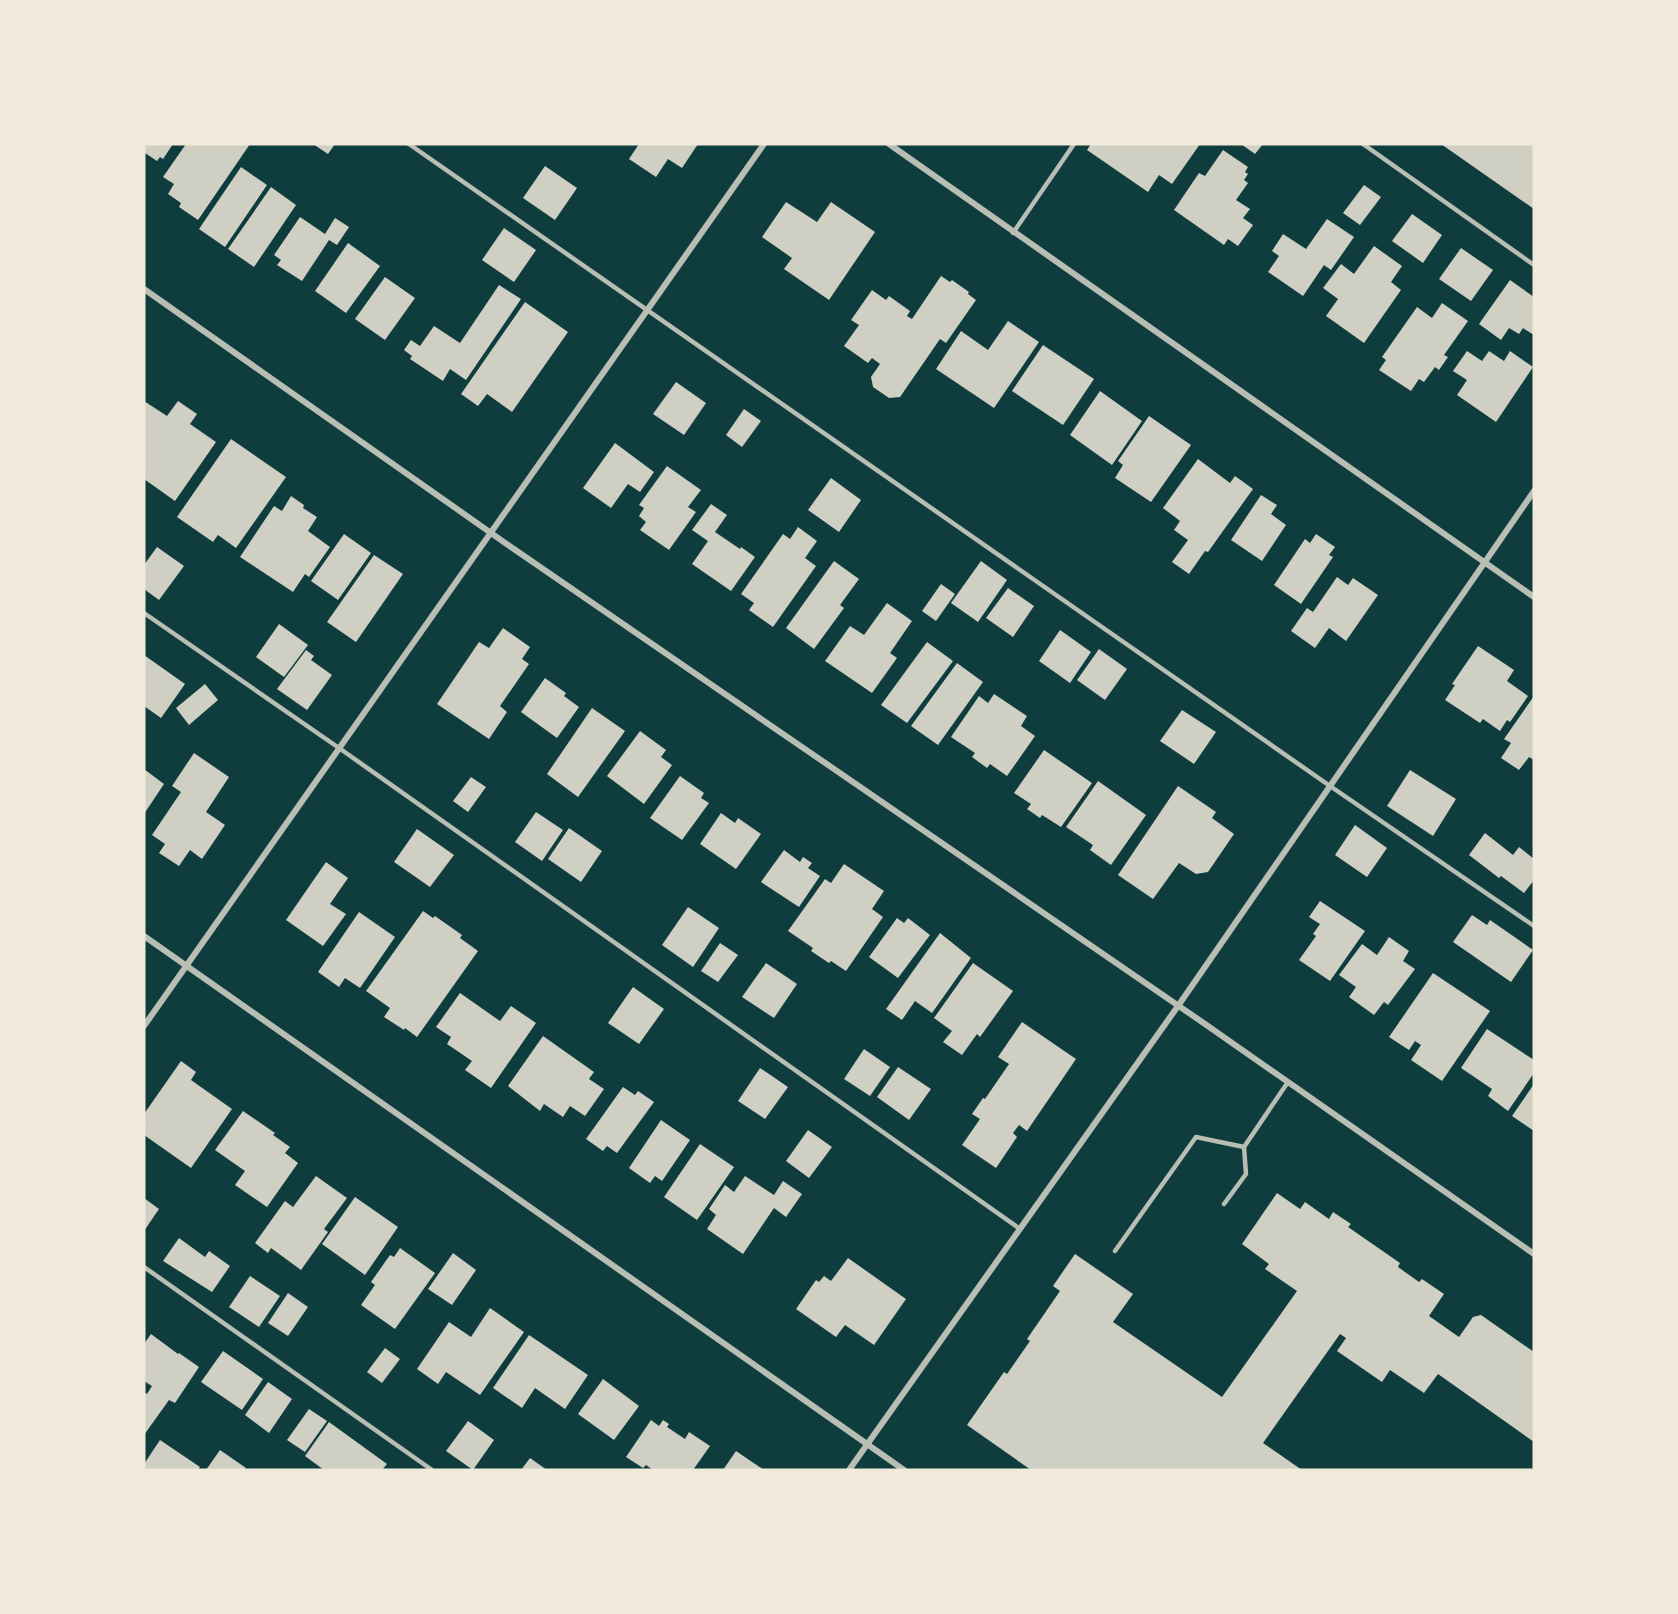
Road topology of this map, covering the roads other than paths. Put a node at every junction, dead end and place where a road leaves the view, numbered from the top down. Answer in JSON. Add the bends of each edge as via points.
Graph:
{"nodes":[{"id":1,"x":409,"y":144,"type":"edge"},
{"id":2,"x":764,"y":144,"type":"edge"},
{"id":3,"x":889,"y":144,"type":"edge"},
{"id":4,"x":1074,"y":144,"type":"edge"},
{"id":5,"x":1363,"y":144,"type":"edge"},
{"id":6,"x":1013,"y":233,"type":"junction"},
{"id":7,"x":1534,"y":265,"type":"edge"},
{"id":8,"x":144,"y":290,"type":"edge"},
{"id":9,"x":646,"y":310,"type":"junction"},
{"id":10,"x":1534,"y":491,"type":"edge"},
{"id":11,"x":491,"y":534,"type":"junction"},
{"id":12,"x":1484,"y":561,"type":"junction"},
{"id":13,"x":1534,"y":597,"type":"edge"},
{"id":14,"x":144,"y":613,"type":"edge"},
{"id":15,"x":339,"y":748,"type":"junction"},
{"id":16,"x":1330,"y":786,"type":"junction"},
{"id":17,"x":1534,"y":926,"type":"edge"},
{"id":18,"x":144,"y":936,"type":"edge"},
{"id":19,"x":186,"y":966,"type":"junction"},
{"id":20,"x":1178,"y":1006,"type":"junction"},
{"id":21,"x":144,"y":1026,"type":"edge"},
{"id":22,"x":1288,"y":1082,"type":"junction"},
{"id":23,"x":1244,"y":1147,"type":"junction"},
{"id":24,"x":1224,"y":1204,"type":"dead end"},
{"id":25,"x":1020,"y":1229,"type":"junction"},
{"id":26,"x":1115,"y":1251,"type":"dead end"},
{"id":27,"x":1534,"y":1254,"type":"edge"},
{"id":28,"x":144,"y":1267,"type":"edge"},
{"id":29,"x":867,"y":1444,"type":"junction"},
{"id":30,"x":432,"y":1470,"type":"edge"},
{"id":31,"x":849,"y":1470,"type":"edge"},
{"id":32,"x":904,"y":1470,"type":"edge"}],
"edges":[{"from":1,"to":9,"type":"lane"},
{"from":2,"to":9,"type":"street"},
{"from":3,"to":6,"type":"street"},
{"from":4,"to":6,"type":"lane"},
{"from":5,"to":7,"type":"lane"},
{"from":6,"to":12,"type":"street"},
{"from":8,"to":11,"type":"street"},
{"from":9,"to":11,"type":"street"},
{"from":9,"to":16,"type":"lane"},
{"from":10,"to":12,"type":"street"},
{"from":11,"to":15,"type":"street"},
{"from":11,"to":20,"type":"street"},
{"from":12,"to":13,"type":"street"},
{"from":12,"to":16,"type":"street"},
{"from":14,"to":15,"type":"lane"},
{"from":15,"to":19,"type":"street"},
{"from":15,"to":25,"type":"lane"},
{"from":16,"to":17,"type":"lane"},
{"from":16,"to":20,"type":"street"},
{"from":18,"to":19,"type":"street"},
{"from":19,"to":21,"type":"street"},
{"from":19,"to":29,"type":"street"},
{"from":20,"to":22,"type":"street"},
{"from":20,"to":25,"type":"street"},
{"from":22,"to":23,"type":"lane"},
{"from":22,"to":27,"type":"street"},
{"from":23,"to":24,"type":"lane","via":[[1246,1174]]},
{"from":23,"to":26,"type":"lane","via":[[1196,1137]]},
{"from":25,"to":29,"type":"street"},
{"from":28,"to":30,"type":"lane"},
{"from":29,"to":31,"type":"street"},
{"from":29,"to":32,"type":"street"}]}
